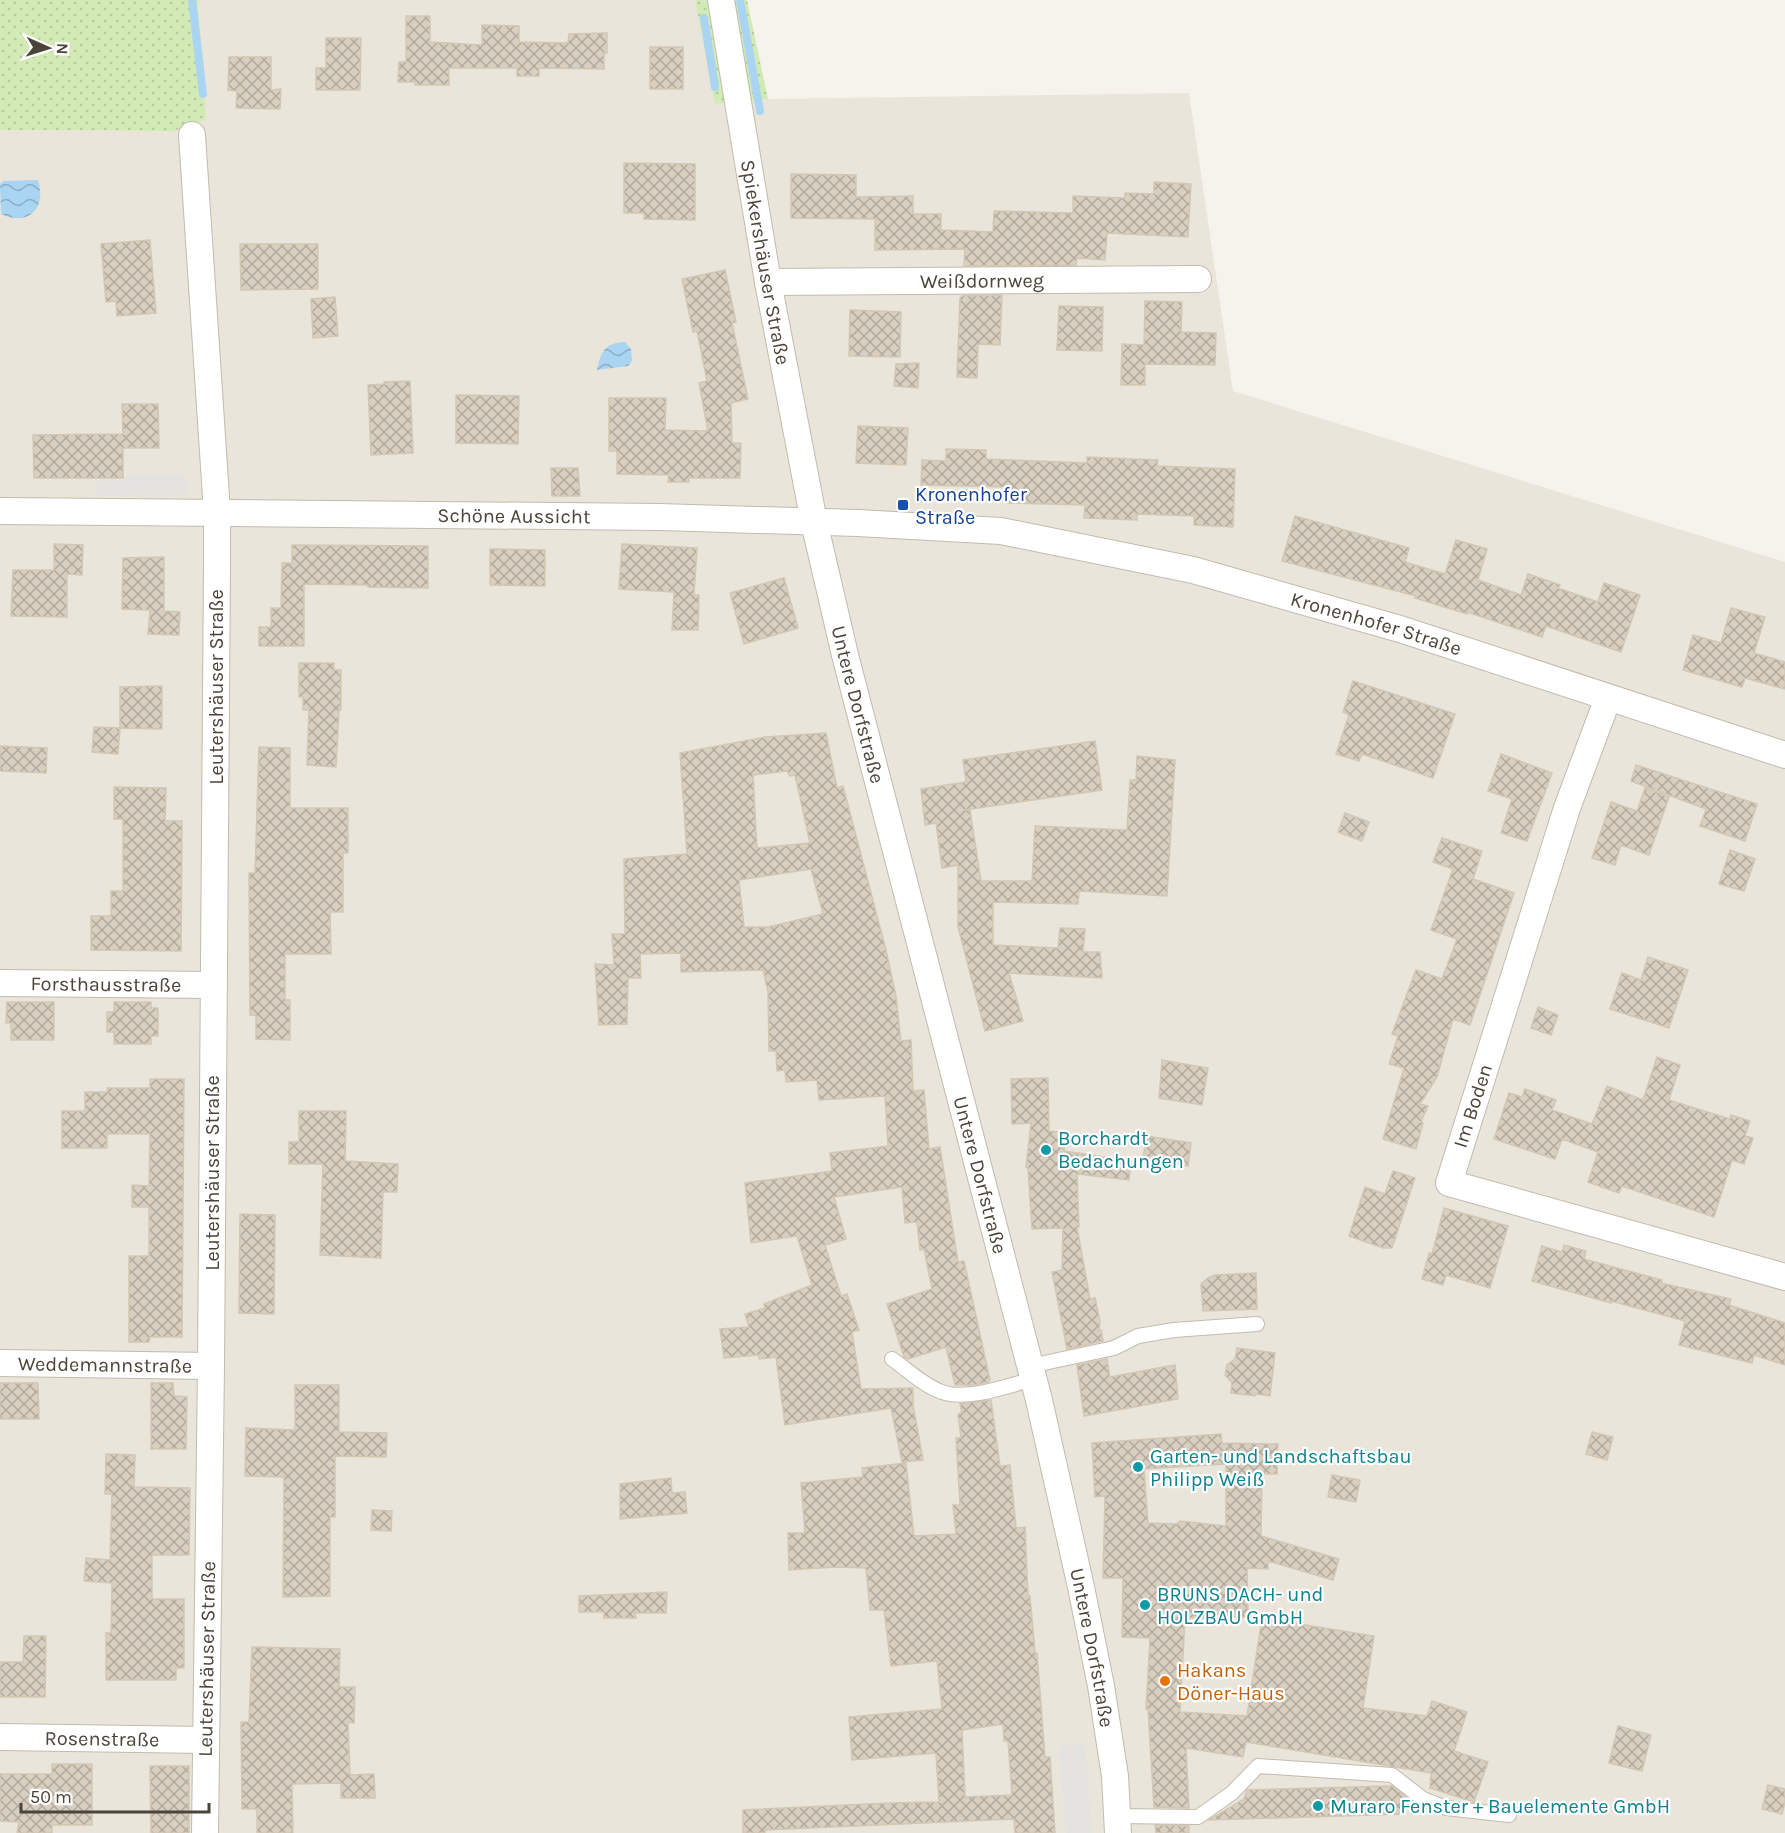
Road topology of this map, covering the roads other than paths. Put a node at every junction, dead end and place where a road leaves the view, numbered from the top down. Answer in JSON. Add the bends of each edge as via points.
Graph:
{"nodes":[{"id":1,"x":721,"y":0,"type":"edge"},
{"id":2,"x":192,"y":135,"type":"dead end"},
{"id":3,"x":1198,"y":279,"type":"dead end"},
{"id":4,"x":768,"y":282,"type":"junction"},
{"id":5,"x":0,"y":511,"type":"edge"},
{"id":6,"x":217,"y":512,"type":"junction"},
{"id":7,"x":814,"y":522,"type":"junction"},
{"id":8,"x":1608,"y":698,"type":"junction"},
{"id":9,"x":1785,"y":755,"type":"edge"},
{"id":10,"x":0,"y":983,"type":"edge"},
{"id":11,"x":214,"y":985,"type":"junction"},
{"id":12,"x":1785,"y":1277,"type":"edge"},
{"id":13,"x":1257,"y":1324,"type":"dead end"},
{"id":14,"x":892,"y":1359,"type":"dead end"},
{"id":15,"x":0,"y":1363,"type":"edge"},
{"id":16,"x":211,"y":1366,"type":"junction"},
{"id":17,"x":1031,"y":1373,"type":"junction"},
{"id":18,"x":0,"y":1737,"type":"edge"},
{"id":19,"x":205,"y":1740,"type":"junction"},
{"id":20,"x":1509,"y":1815,"type":"dead end"},
{"id":21,"x":1118,"y":1825,"type":"edge"},
{"id":22,"x":205,"y":1833,"type":"edge"}],
"edges":[{"from":1,"to":4,"type":"street","name":"Spiekershäuser Straße"},
{"from":2,"to":6,"type":"street"},
{"from":3,"to":4,"type":"street","name":"Weißdornweg"},
{"from":4,"to":7,"type":"street","name":"Spiekershäuser Straße"},
{"from":5,"to":6,"type":"street","name":"Schöne Aussicht"},
{"from":6,"to":7,"type":"street","name":"Schöne Aussicht"},
{"from":6,"to":11,"type":"street","name":"Leutershäuser Straße"},
{"from":7,"to":8,"type":"street","name":"Kronenhofer Straße","via":[[1000,531],[1193,570],[1400,629]]},
{"from":7,"to":17,"type":"street","name":"Untere Dorfstraße"},
{"from":8,"to":9,"type":"street","name":"Kronenhofer Straße"},
{"from":8,"to":12,"type":"street","name":"Im Boden","via":[[1568,808],[1449,1182]]},
{"from":10,"to":11,"type":"street","name":"Forsthausstraße"},
{"from":11,"to":16,"type":"street","name":"Leutershäuser Straße"},
{"from":13,"to":17,"type":"lane","via":[[1138,1336],[1114,1348]]},
{"from":14,"to":17,"type":"lane","via":[[940,1392],[954,1396]]},
{"from":15,"to":16,"type":"street","name":"Weddemannstraße"},
{"from":16,"to":19,"type":"street","name":"Leutershäuser Straße"},
{"from":17,"to":21,"type":"street","name":"Untere Dorfstraße","via":[[1093,1645],[1109,1733]]},
{"from":18,"to":19,"type":"street","name":"Rosenstraße"},
{"from":19,"to":22,"type":"street","name":"Leutershäuser Straße"},
{"from":20,"to":21,"type":"lane","via":[[1446,1808],[1423,1799],[1392,1776],[1258,1766],[1232,1793],[1198,1817]]}]}
